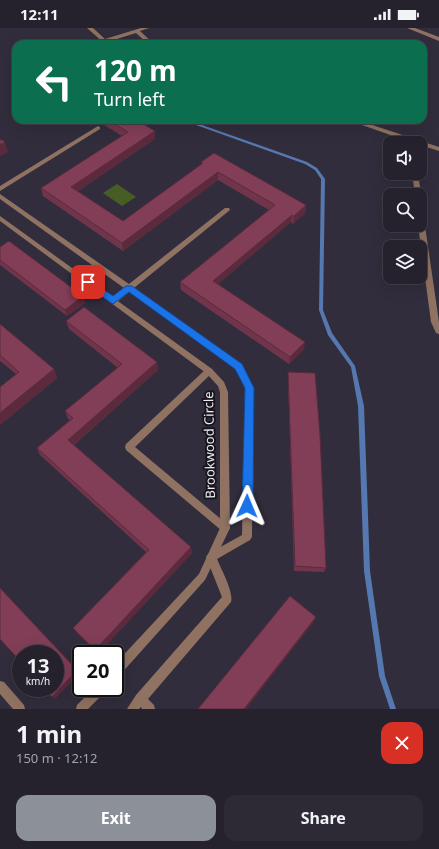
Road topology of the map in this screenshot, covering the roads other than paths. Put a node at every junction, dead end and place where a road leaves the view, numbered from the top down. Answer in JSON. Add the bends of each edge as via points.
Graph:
{"nodes":[{"id":1,"x":90,"y":28,"type":"edge"},
{"id":2,"x":146,"y":28,"type":"edge"},
{"id":3,"x":410,"y":28,"type":"edge"},
{"id":4,"x":137,"y":31,"type":"junction"},
{"id":5,"x":439,"y":39,"type":"edge"},
{"id":6,"x":103,"y":40,"type":"edge"},
{"id":7,"x":107,"y":40,"type":"edge"},
{"id":8,"x":147,"y":40,"type":"edge"},
{"id":9,"x":362,"y":124,"type":"edge"},
{"id":10,"x":98,"y":128,"type":"dead end"},
{"id":11,"x":394,"y":136,"type":"edge"},
{"id":12,"x":427,"y":145,"type":"edge"},
{"id":13,"x":439,"y":149,"type":"edge"},
{"id":14,"x":0,"y":189,"type":"edge"},
{"id":15,"x":0,"y":196,"type":"edge"},
{"id":16,"x":227,"y":210,"type":"dead end"},
{"id":17,"x":0,"y":218,"type":"edge"},
{"id":18,"x":423,"y":232,"type":"edge"},
{"id":19,"x":129,"y":288,"type":"junction"},
{"id":20,"x":113,"y":301,"type":"junction"},
{"id":21,"x":439,"y":331,"type":"edge"},
{"id":22,"x":209,"y":371,"type":"junction"},
{"id":23,"x":225,"y":528,"type":"junction"},
{"id":24,"x":211,"y":557,"type":"junction"},
{"id":25,"x":124,"y":662,"type":"edge"},
{"id":26,"x":0,"y":686,"type":"edge"},
{"id":27,"x":93,"y":697,"type":"edge"},
{"id":28,"x":140,"y":699,"type":"junction"},
{"id":29,"x":20,"y":709,"type":"edge"},
{"id":30,"x":82,"y":709,"type":"edge"},
{"id":31,"x":132,"y":709,"type":"edge"},
{"id":32,"x":150,"y":709,"type":"edge"}],
"edges":[{"from":1,"to":6,"type":"street"},
{"from":2,"to":4,"type":"street"},
{"from":3,"to":5,"type":"street"},
{"from":4,"to":7,"type":"street"},
{"from":4,"to":8,"type":"street"},
{"from":9,"to":11,"type":"street"},
{"from":10,"to":14,"type":"street"},
{"from":12,"to":13,"type":"street"},
{"from":15,"to":19,"type":"street"},
{"from":16,"to":19,"type":"street"},
{"from":17,"to":20,"type":"street","name":"Brookwood Circle"},
{"from":18,"to":21,"type":"street","via":[[435,322]]},
{"from":19,"to":20,"type":"street"},
{"from":19,"to":24,"type":"street","via":[[239,366],[249,388],[247,537]]},
{"from":20,"to":22,"type":"street","name":"Brookwood Circle"},
{"from":22,"to":23,"type":"street","name":"Brookwood Circle","via":[[221,384],[224,392]]},
{"from":22,"to":23,"type":"street","via":[[129,447]]},
{"from":23,"to":24,"type":"street","name":"Brookwood Circle"},
{"from":24,"to":25,"type":"street","name":"Brookwood Circle","via":[[202,577]]},
{"from":24,"to":28,"type":"street","via":[[227,598]]},
{"from":26,"to":29,"type":"street"},
{"from":27,"to":30,"type":"street"},
{"from":28,"to":31,"type":"street"},
{"from":28,"to":32,"type":"street"}]}
